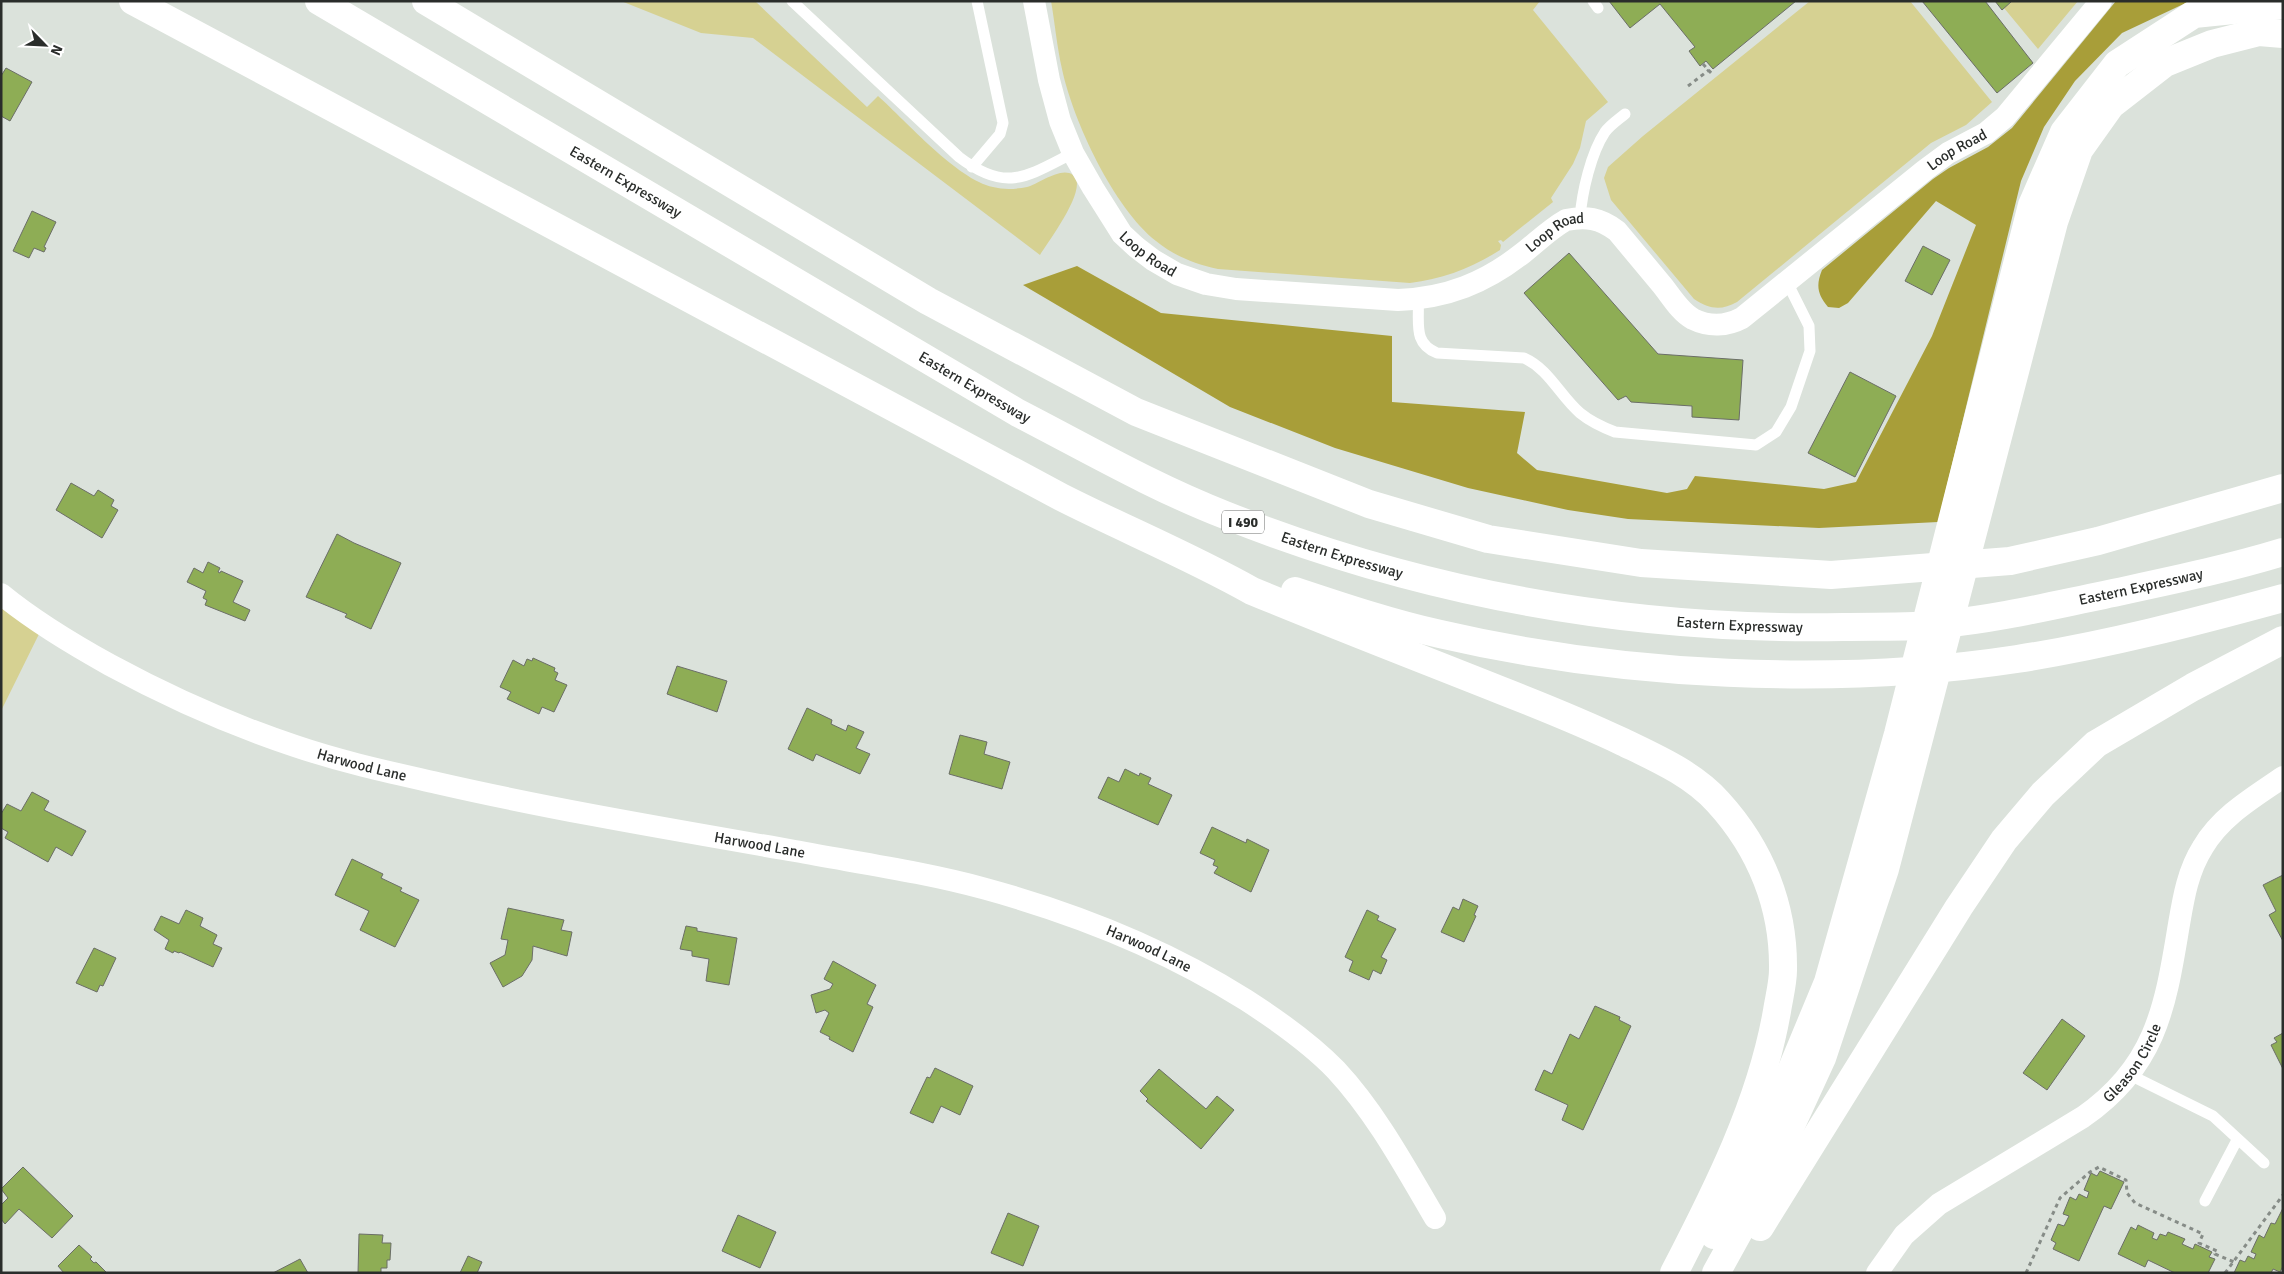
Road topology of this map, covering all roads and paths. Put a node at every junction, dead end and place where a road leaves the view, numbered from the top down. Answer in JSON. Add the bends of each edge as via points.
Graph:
{"nodes":[{"id":1,"x":133,"y":1,"type":"edge"},
{"id":2,"x":319,"y":1,"type":"edge"},
{"id":3,"x":426,"y":1,"type":"edge"},
{"id":4,"x":792,"y":1,"type":"edge"},
{"id":5,"x":978,"y":1,"type":"edge"},
{"id":6,"x":1034,"y":1,"type":"edge"},
{"id":7,"x":2101,"y":1,"type":"edge"},
{"id":8,"x":2283,"y":4,"type":"edge"},
{"id":9,"x":2283,"y":34,"type":"edge"},
{"id":10,"x":1703,"y":64,"type":"dead end"},
{"id":11,"x":1708,"y":70,"type":"junction"},
{"id":12,"x":1713,"y":76,"type":"dead end"},
{"id":13,"x":1688,"y":86,"type":"dead end"},
{"id":14,"x":1626,"y":114,"type":"dead end"},
{"id":15,"x":1074,"y":153,"type":"junction"},
{"id":16,"x":972,"y":167,"type":"junction"},
{"id":17,"x":1580,"y":218,"type":"junction"},
{"id":18,"x":1787,"y":282,"type":"junction"},
{"id":19,"x":1418,"y":299,"type":"junction"},
{"id":20,"x":1973,"y":488,"type":"junction"},
{"id":21,"x":2283,"y":488,"type":"edge"},
{"id":22,"x":2283,"y":552,"type":"edge"},
{"id":23,"x":1203,"y":564,"type":"junction"},
{"id":24,"x":1,"y":594,"type":"edge"},
{"id":25,"x":2283,"y":598,"type":"edge"},
{"id":26,"x":2283,"y":640,"type":"edge"},
{"id":27,"x":1910,"y":733,"type":"junction"},
{"id":28,"x":2283,"y":777,"type":"edge"},
{"id":29,"x":2130,"y":1075,"type":"junction"},
{"id":30,"x":2237,"y":1140,"type":"junction"},
{"id":31,"x":2264,"y":1163,"type":"dead end"},
{"id":32,"x":2283,"y":1195,"type":"edge"},
{"id":33,"x":2205,"y":1201,"type":"dead end"},
{"id":34,"x":1435,"y":1218,"type":"dead end"},
{"id":35,"x":2234,"y":1262,"type":"junction"},
{"id":36,"x":1674,"y":1273,"type":"edge"},
{"id":37,"x":1693,"y":1273,"type":"edge"},
{"id":38,"x":1716,"y":1273,"type":"edge"},
{"id":39,"x":1732,"y":1273,"type":"edge"},
{"id":40,"x":1877,"y":1273,"type":"edge"},
{"id":41,"x":2026,"y":1273,"type":"edge"},
{"id":42,"x":2225,"y":1273,"type":"edge"}],
"edges":[{"from":1,"to":23,"type":"highway","via":[[1060,497],[1133,534]]},
{"from":2,"to":22,"type":"highway","name":"Eastern Expressway","number":"I 490","via":[[1018,412],[1124,469],[1222,514],[1308,546],[1430,583],[1528,603],[1627,618],[1703,625],[1780,628],[1940,625],[2008,615],[2231,568]]},
{"from":3,"to":21,"type":"highway","via":[[928,301],[1136,412],[1369,504],[1488,539],[1641,563],[1831,575],[2010,561],[2098,541]]},
{"from":4,"to":16,"type":"lane"},
{"from":5,"to":16,"type":"lane","via":[[1003,123],[1000,134]]},
{"from":6,"to":15,"type":"street","name":"Loop Road","via":[[1048,80]]},
{"from":7,"to":18,"type":"street","name":"Loop Road","via":[[2005,117],[1986,133],[1948,153],[1925,170]]},
{"from":8,"to":20,"type":"highway","via":[[2194,14],[2117,64],[2064,132],[2032,205]]},
{"from":9,"to":20,"type":"highway","via":[[2259,32],[2212,44],[2165,63],[2110,106],[2079,150]]},
{"from":10,"to":11,"type":"path"},
{"from":11,"to":12,"type":"path"},
{"from":11,"to":13,"type":"path"},
{"from":14,"to":17,"type":"lane","via":[[1606,130],[1597,146]]},
{"from":15,"to":16,"type":"lane","via":[[1031,175],[1008,180]]},
{"from":15,"to":19,"type":"street","name":"Loop Road","via":[[1122,234],[1176,274],[1236,289]]},
{"from":17,"to":18,"type":"street","name":"Loop Road","via":[[1606,222],[1680,307],[1705,324],[1732,323]]},
{"from":17,"to":19,"type":"street","name":"Loop Road","via":[[1555,226],[1493,275],[1447,294]]},
{"from":18,"to":19,"type":"lane","via":[[1808,326],[1810,351],[1791,408],[1776,432],[1756,445],[1615,432],[1595,425],[1579,412],[1537,364],[1524,358],[1437,353],[1426,348],[1419,337]]},
{"from":20,"to":27,"type":"highway"},
{"from":23,"to":25,"type":"highway","via":[[1372,616],[1507,648],[1655,667],[1744,672],[1890,672],[2018,659],[2144,635]]},
{"from":23,"to":36,"type":"highway","via":[[1252,590],[1656,757],[1717,800],[1751,843],[1772,891],[1781,930],[1783,972],[1770,1050],[1737,1143]]},
{"from":24,"to":34,"type":"street","name":"Harwood Lane","via":[[43,625],[136,679],[295,746],[356,764],[523,803],[901,870],[982,888],[1100,927],[1212,979],[1300,1038],[1334,1068],[1364,1104]]},
{"from":26,"to":39,"type":"highway","via":[[2193,687],[2096,744],[2043,794],[2004,840],[1959,907]]},
{"from":27,"to":37,"type":"highway","via":[[1828,982],[1766,1134]]},
{"from":27,"to":38,"type":"highway","via":[[1885,869],[1822,1058],[1758,1197]]},
{"from":28,"to":29,"type":"street","name":"Gleason Circle","via":[[2238,808],[2218,826],[2203,846],[2184,895],[2171,973],[2160,1014],[2148,1046]]},
{"from":29,"to":30,"type":"lane","via":[[2213,1116]]},
{"from":29,"to":40,"type":"street","name":"Gleason Circle","via":[[2090,1112],[1922,1217],[1904,1235]]},
{"from":30,"to":31,"type":"lane"},
{"from":30,"to":33,"type":"lane"},
{"from":32,"to":35,"type":"path"},
{"from":35,"to":41,"type":"path","via":[[2199,1243],[2203,1234],[2135,1203],[2127,1193],[2126,1180],[2099,1167],[2060,1198]]},
{"from":35,"to":42,"type":"path"}]}
